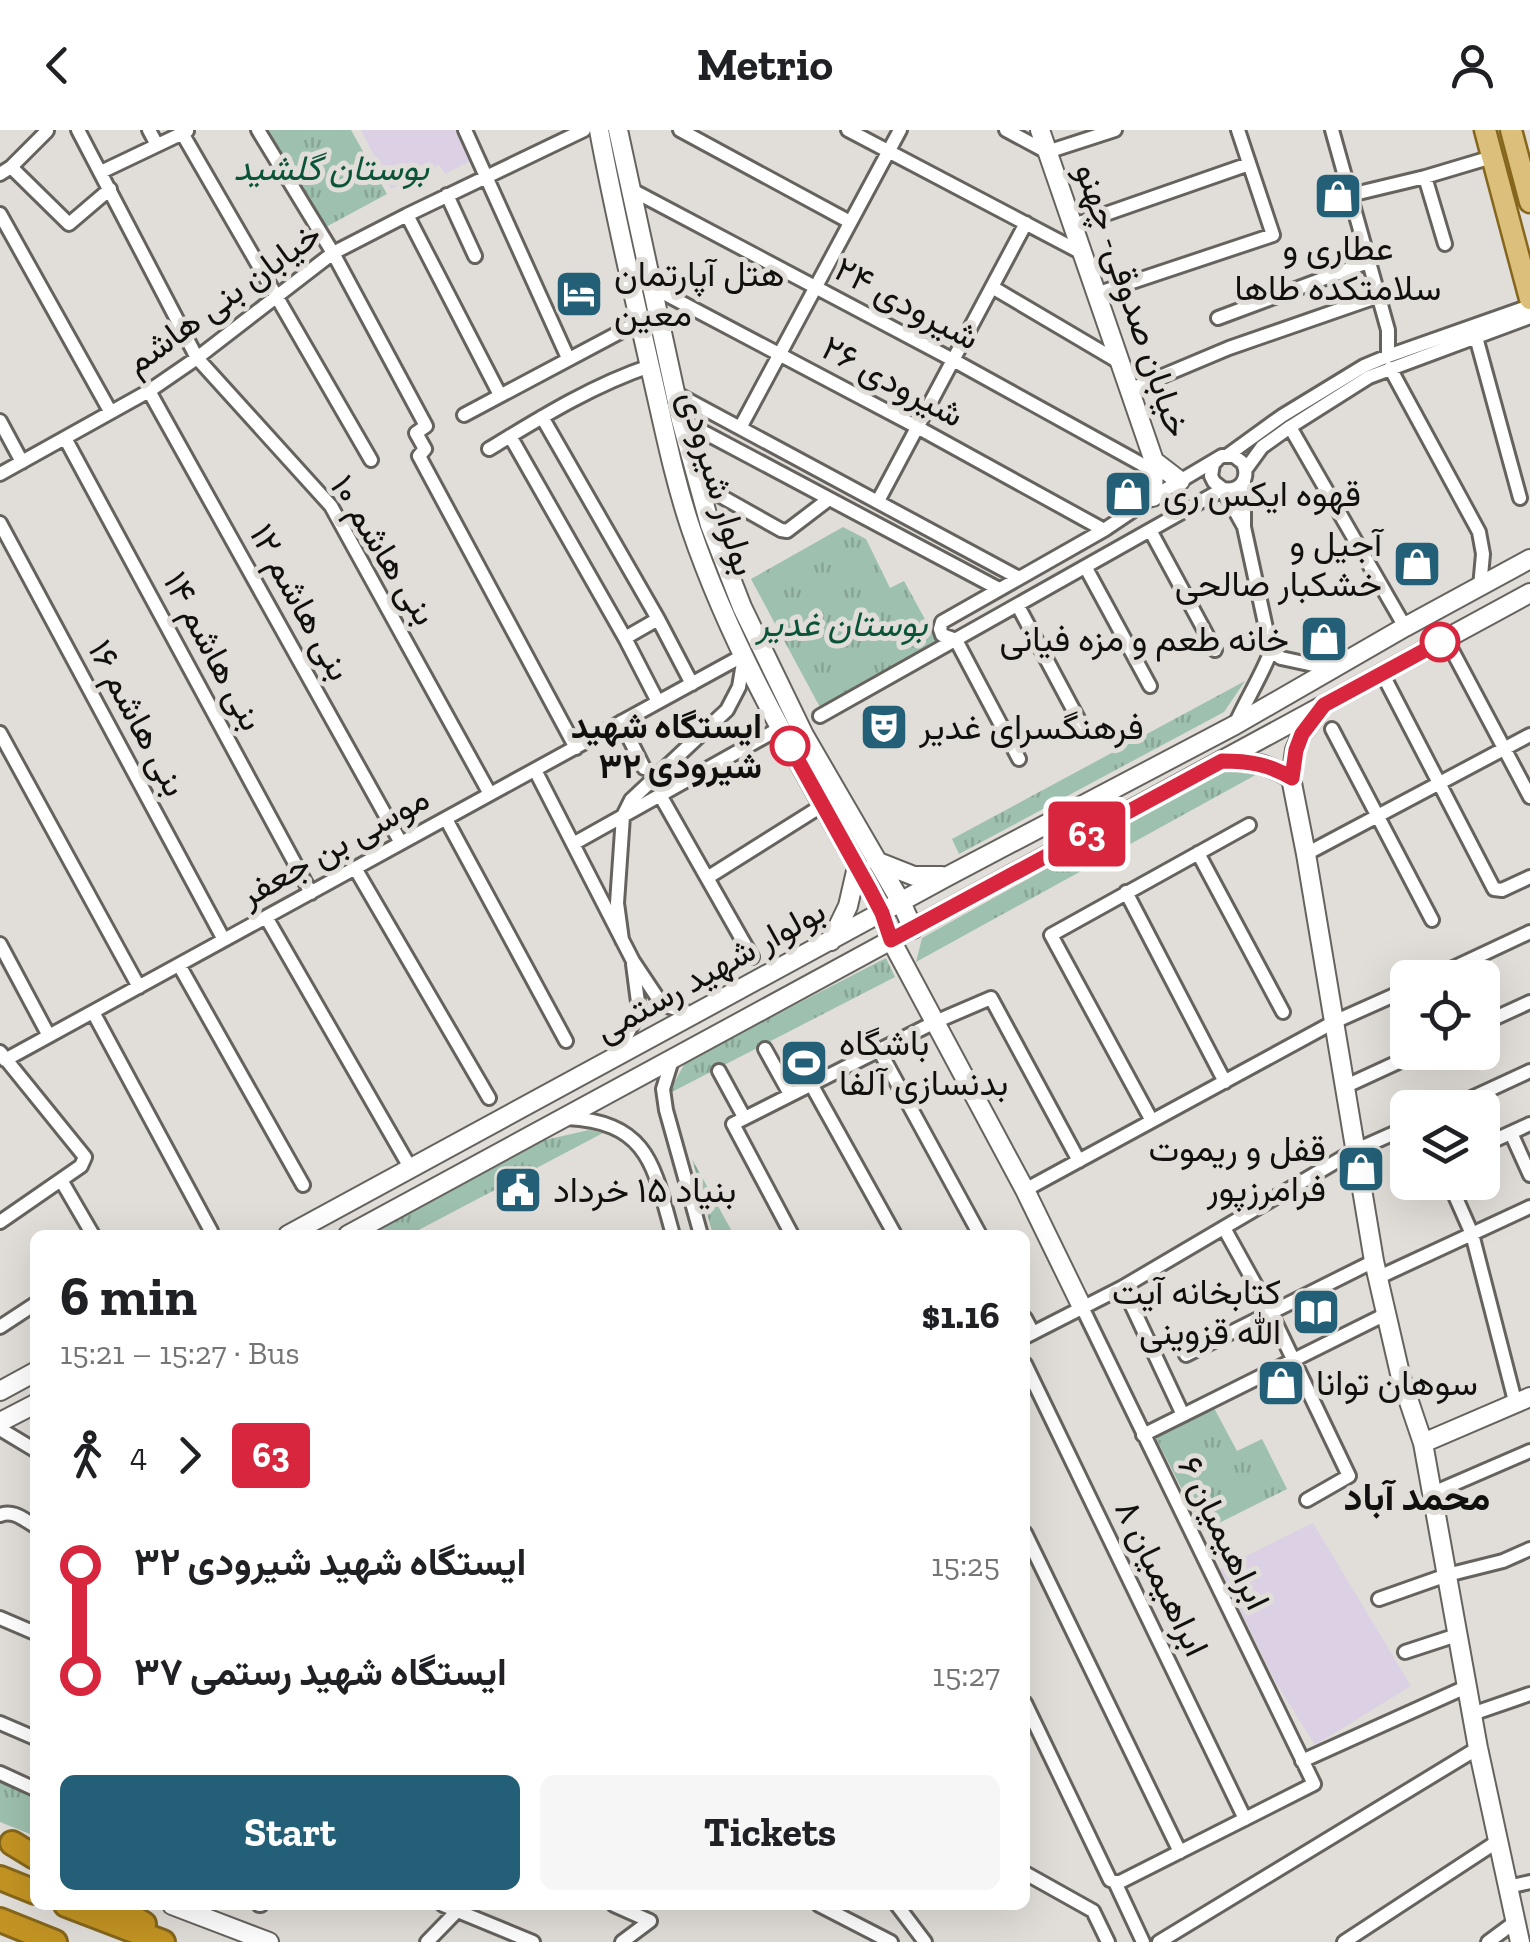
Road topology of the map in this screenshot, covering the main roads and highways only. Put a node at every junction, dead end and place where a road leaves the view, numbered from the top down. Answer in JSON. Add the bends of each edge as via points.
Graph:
{"nodes":[{"id":1,"x":598,"y":130,"type":"edge"},
{"id":2,"x":618,"y":130,"type":"edge"},
{"id":3,"x":1040,"y":130,"type":"edge"},
{"id":4,"x":1484,"y":130,"type":"edge"},
{"id":5,"x":1519,"y":141,"type":"edge"},
{"id":6,"x":1530,"y":202,"type":"edge"},
{"id":7,"x":1530,"y":302,"type":"edge"},
{"id":8,"x":1154,"y":466,"type":"junction"},
{"id":9,"x":1180,"y":481,"type":"road end"},
{"id":10,"x":1153,"y":497,"type":"road end"},
{"id":11,"x":1530,"y":559,"type":"edge"},
{"id":12,"x":1530,"y":593,"type":"edge"},
{"id":13,"x":1324,"y":705,"type":"junction"},
{"id":14,"x":1222,"y":761,"type":"junction"},
{"id":15,"x":1292,"y":778,"type":"junction"},
{"id":16,"x":1045,"y":825,"type":"junction"},
{"id":17,"x":1054,"y":852,"type":"junction"},
{"id":18,"x":866,"y":864,"type":"junction"},
{"id":19,"x":948,"y":876,"type":"junction"},
{"id":20,"x":901,"y":902,"type":"junction"},
{"id":21,"x":882,"y":913,"type":"junction"},
{"id":22,"x":913,"y":928,"type":"junction"},
{"id":23,"x":838,"y":938,"type":"junction"},
{"id":24,"x":891,"y":940,"type":"junction"},
{"id":25,"x":856,"y":960,"type":"junction"},
{"id":26,"x":297,"y":1230,"type":"edge"},
{"id":27,"x":357,"y":1230,"type":"edge"},
{"id":28,"x":1082,"y":1307,"type":"road end"},
{"id":29,"x":30,"y":1375,"type":"edge"},
{"id":30,"x":0,"y":1391,"type":"edge"},
{"id":31,"x":1523,"y":1399,"type":"edge"},
{"id":32,"x":30,"y":1407,"type":"edge"},
{"id":33,"x":0,"y":1426,"type":"edge"},
{"id":34,"x":1423,"y":1443,"type":"junction"},
{"id":35,"x":6,"y":1840,"type":"edge"},
{"id":36,"x":30,"y":1852,"type":"edge"},
{"id":37,"x":0,"y":1878,"type":"edge"},
{"id":38,"x":30,"y":1890,"type":"edge"},
{"id":39,"x":79,"y":1910,"type":"edge"},
{"id":40,"x":120,"y":1910,"type":"edge"},
{"id":41,"x":185,"y":1910,"type":"edge"},
{"id":42,"x":0,"y":1920,"type":"edge"},
{"id":43,"x":263,"y":1941,"type":"edge"},
{"id":44,"x":55,"y":1942,"type":"edge"},
{"id":45,"x":163,"y":1942,"type":"edge"},
{"id":46,"x":172,"y":1942,"type":"edge"},
{"id":47,"x":1520,"y":1942,"type":"edge"}],
"edges":[{"from":1,"to":18,"type":"main road","name":"بولوار شیرودی","via":[[692,532],[772,732],[818,809]]},
{"from":2,"to":18,"type":"main road","name":"بولوار شیرودی","via":[[680,420],[710,526]]},
{"from":3,"to":8,"type":"main road","name":"خیابان صدوقی- چهنو"},
{"from":4,"to":7,"type":"main road"},
{"from":5,"to":6,"type":"main road"},
{"from":8,"to":9,"type":"main road","name":"خیابان صدوقی- چهنو"},
{"from":8,"to":10,"type":"main road"},
{"from":11,"to":16,"type":"main road","name":"بولوار شهید رستمی"},
{"from":12,"to":13,"type":"main road","name":"بولوار شهید رستمی"},
{"from":13,"to":14,"type":"main road","name":"بولوار شهید رستمی"},
{"from":13,"to":15,"type":"main road","via":[[1302,734]]},
{"from":14,"to":15,"type":"main road","via":[[1253,761]]},
{"from":14,"to":17,"type":"main road","name":"بولوار شهید رستمی"},
{"from":15,"to":34,"type":"main road","via":[[1375,1269]]},
{"from":16,"to":17,"type":"main road","via":[[1040,841]]},
{"from":16,"to":19,"type":"main road","name":"بولوار شهید رستمی"},
{"from":17,"to":22,"type":"main road","name":"بولوار شهید رستمی"},
{"from":18,"to":19,"type":"main road"},
{"from":18,"to":20,"type":"main road","name":"بولوار شیرودی"},
{"from":18,"to":21,"type":"main road","name":"بولوار شیرودی"},
{"from":18,"to":23,"type":"main road"},
{"from":19,"to":20,"type":"main road","name":"بولوار شهید رستمی"},
{"from":20,"to":21,"type":"main road","name":"بولوار شهید رستمی"},
{"from":20,"to":22,"type":"main road","name":"بولوار شیرودی"},
{"from":21,"to":23,"type":"main road","name":"بولوار شهید رستمی"},
{"from":21,"to":24,"type":"main road","name":"بولوار شیرودی"},
{"from":22,"to":24,"type":"main road","name":"بولوار شهید رستمی"},
{"from":23,"to":25,"type":"main road","via":[[850,936]]},
{"from":23,"to":26,"type":"main road","name":"بولوار شهید رستمی"},
{"from":24,"to":25,"type":"main road","name":"بولوار شهید رستمی"},
{"from":24,"to":28,"type":"main road","name":"بولوار شیرودی"},
{"from":25,"to":27,"type":"main road","name":"بولوار شهید رستمی"},
{"from":29,"to":30,"type":"main road"},
{"from":31,"to":34,"type":"main road"},
{"from":32,"to":33,"type":"main road"},
{"from":34,"to":47,"type":"main road"},
{"from":35,"to":36,"type":"highway"},
{"from":37,"to":38,"type":"highway"},
{"from":39,"to":45,"type":"highway"},
{"from":40,"to":46,"type":"highway"},
{"from":41,"to":43,"type":"main road"},
{"from":42,"to":44,"type":"highway"}]}
